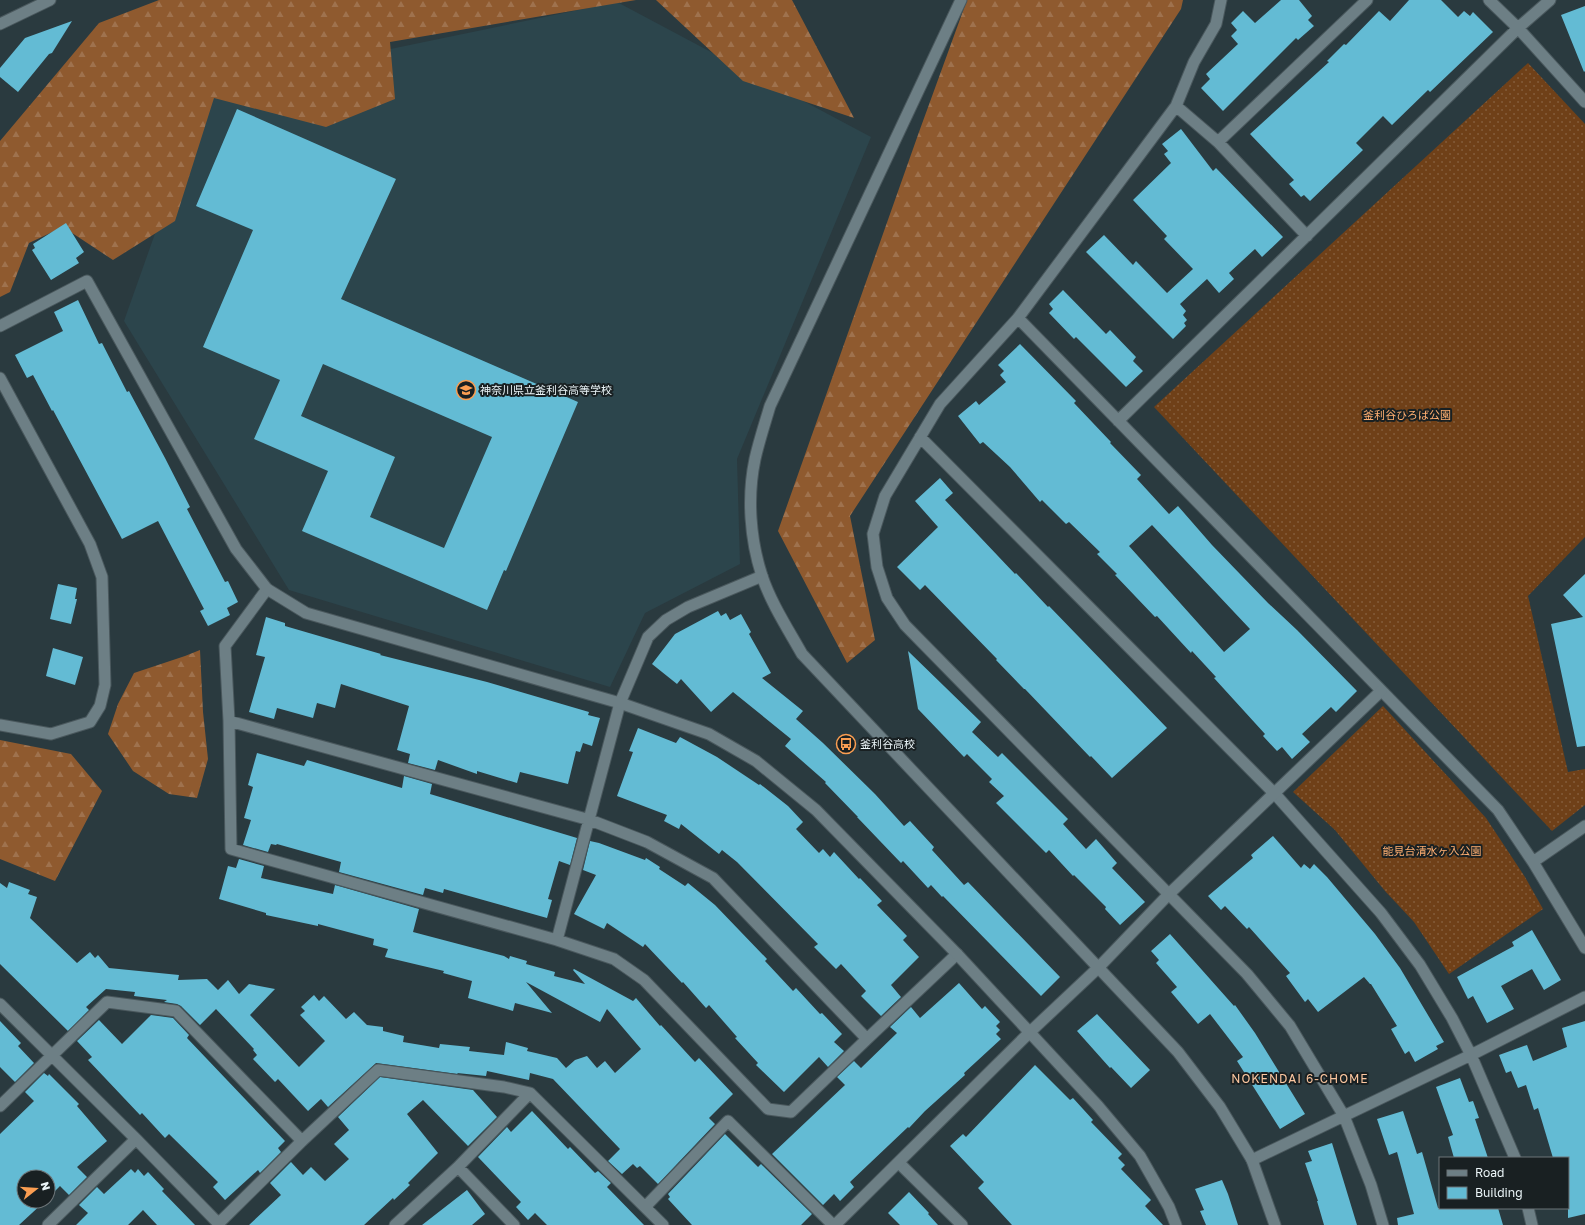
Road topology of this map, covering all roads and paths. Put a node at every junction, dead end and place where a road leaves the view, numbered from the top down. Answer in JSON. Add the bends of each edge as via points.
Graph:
{"nodes":[{"id":1,"x":50,"y":0,"type":"edge"},
{"id":2,"x":961,"y":0,"type":"edge"},
{"id":3,"x":1221,"y":0,"type":"edge"},
{"id":4,"x":1367,"y":0,"type":"edge"},
{"id":5,"x":1489,"y":0,"type":"edge"},
{"id":6,"x":1550,"y":0,"type":"edge"},
{"id":7,"x":0,"y":24,"type":"edge"},
{"id":8,"x":1518,"y":28,"type":"junction"},
{"id":9,"x":1585,"y":102,"type":"edge"},
{"id":10,"x":1176,"y":106,"type":"junction"},
{"id":11,"x":1218,"y":142,"type":"junction"},
{"id":12,"x":1307,"y":236,"type":"junction"},
{"id":13,"x":1018,"y":318,"type":"junction"},
{"id":14,"x":0,"y":326,"type":"edge"},
{"id":15,"x":0,"y":378,"type":"edge"},
{"id":16,"x":1118,"y":421,"type":"junction"},
{"id":17,"x":920,"y":437,"type":"junction"},
{"id":18,"x":762,"y":576,"type":"junction"},
{"id":19,"x":266,"y":589,"type":"junction"},
{"id":20,"x":1381,"y":691,"type":"junction"},
{"id":21,"x":620,"y":703,"type":"junction"},
{"id":22,"x":229,"y":721,"type":"junction"},
{"id":23,"x":0,"y":725,"type":"edge"},
{"id":24,"x":1275,"y":794,"type":"junction"},
{"id":25,"x":590,"y":820,"type":"junction"},
{"id":26,"x":1585,"y":826,"type":"edge"},
{"id":27,"x":1533,"y":862,"type":"junction"},
{"id":28,"x":1169,"y":894,"type":"junction"},
{"id":29,"x":557,"y":940,"type":"junction"},
{"id":30,"x":1585,"y":948,"type":"edge"},
{"id":31,"x":957,"y":954,"type":"junction"},
{"id":32,"x":1098,"y":968,"type":"junction"},
{"id":33,"x":1585,"y":997,"type":"edge"},
{"id":34,"x":0,"y":1004,"type":"edge"},
{"id":35,"x":1030,"y":1032,"type":"junction"},
{"id":36,"x":866,"y":1039,"type":"junction"},
{"id":37,"x":52,"y":1055,"type":"junction"},
{"id":38,"x":1471,"y":1055,"type":"junction"},
{"id":39,"x":530,"y":1093,"type":"junction"},
{"id":40,"x":0,"y":1106,"type":"edge"},
{"id":41,"x":1344,"y":1116,"type":"junction"},
{"id":42,"x":136,"y":1139,"type":"junction"},
{"id":43,"x":302,"y":1141,"type":"junction"},
{"id":44,"x":1515,"y":1157,"type":"edge"},
{"id":45,"x":1252,"y":1160,"type":"junction"},
{"id":46,"x":899,"y":1163,"type":"junction"},
{"id":47,"x":458,"y":1167,"type":"junction"},
{"id":48,"x":645,"y":1206,"type":"junction"},
{"id":49,"x":1528,"y":1209,"type":"edge"},
{"id":50,"x":218,"y":1224,"type":"edge"},
{"id":51,"x":48,"y":1225,"type":"edge"},
{"id":52,"x":395,"y":1225,"type":"edge"},
{"id":53,"x":514,"y":1225,"type":"edge"},
{"id":54,"x":662,"y":1225,"type":"edge"},
{"id":55,"x":834,"y":1225,"type":"edge"},
{"id":56,"x":962,"y":1225,"type":"edge"},
{"id":57,"x":1176,"y":1225,"type":"edge"},
{"id":58,"x":1275,"y":1225,"type":"edge"},
{"id":59,"x":1383,"y":1225,"type":"edge"},
{"id":60,"x":1532,"y":1225,"type":"edge"}],
"edges":[{"from":1,"to":7,"type":"street"},
{"from":2,"to":18,"type":"street","via":[[770,406],[755,459],[751,494],[752,530]]},
{"from":3,"to":10,"type":"street","via":[[1216,24],[1194,62]]},
{"from":4,"to":11,"type":"street"},
{"from":5,"to":8,"type":"street"},
{"from":6,"to":8,"type":"street"},
{"from":8,"to":9,"type":"street"},
{"from":8,"to":12,"type":"street"},
{"from":10,"to":11,"type":"street"},
{"from":10,"to":13,"type":"street"},
{"from":11,"to":12,"type":"street"},
{"from":12,"to":16,"type":"street"},
{"from":13,"to":16,"type":"street"},
{"from":13,"to":17,"type":"street","via":[[940,404]]},
{"from":14,"to":19,"type":"street","via":[[87,281],[236,549]]},
{"from":15,"to":23,"type":"street","via":[[90,544],[102,577],[105,685],[100,706],[90,722],[52,734]]},
{"from":16,"to":20,"type":"street"},
{"from":17,"to":24,"type":"street"},
{"from":17,"to":28,"type":"street","via":[[885,496],[873,534],[877,567],[886,598],[905,625]]},
{"from":18,"to":21,"type":"street","via":[[688,607],[666,620],[648,637]]},
{"from":18,"to":32,"type":"street","via":[[802,654]]},
{"from":19,"to":21,"type":"street","via":[[306,613]]},
{"from":19,"to":22,"type":"street","via":[[225,646]]},
{"from":20,"to":24,"type":"street"},
{"from":20,"to":27,"type":"street","via":[[1498,810]]},
{"from":21,"to":25,"type":"street"},
{"from":21,"to":31,"type":"street","via":[[709,734],[756,761],[816,810]]},
{"from":22,"to":25,"type":"street"},
{"from":22,"to":29,"type":"street","via":[[231,849]]},
{"from":24,"to":28,"type":"street"},
{"from":24,"to":38,"type":"street","via":[[1381,913],[1420,965]]},
{"from":25,"to":29,"type":"street"},
{"from":25,"to":36,"type":"street","via":[[647,842],[713,878]]},
{"from":26,"to":27,"type":"street"},
{"from":27,"to":30,"type":"street"},
{"from":28,"to":32,"type":"street"},
{"from":28,"to":41,"type":"street","via":[[1247,974],[1290,1026]]},
{"from":29,"to":36,"type":"street","via":[[614,958],[644,980],[768,1109],[791,1112]]},
{"from":31,"to":35,"type":"street"},
{"from":31,"to":36,"type":"street"},
{"from":32,"to":35,"type":"street"},
{"from":32,"to":45,"type":"street","via":[[1178,1052],[1220,1107]]},
{"from":33,"to":38,"type":"street"},
{"from":34,"to":37,"type":"street"},
{"from":35,"to":46,"type":"street"},
{"from":35,"to":57,"type":"street","via":[[1140,1156],[1169,1207]]},
{"from":37,"to":40,"type":"street"},
{"from":37,"to":42,"type":"street"},
{"from":37,"to":43,"type":"street","via":[[107,1002],[176,1011]]},
{"from":38,"to":41,"type":"street"},
{"from":38,"to":44,"type":"street"},
{"from":39,"to":43,"type":"street","via":[[504,1087],[378,1070]]},
{"from":39,"to":47,"type":"street"},
{"from":39,"to":48,"type":"street"},
{"from":41,"to":45,"type":"street"},
{"from":41,"to":59,"type":"street","via":[[1371,1185]]},
{"from":42,"to":50,"type":"street"},
{"from":42,"to":51,"type":"street"},
{"from":43,"to":50,"type":"street"},
{"from":45,"to":58,"type":"street"},
{"from":46,"to":55,"type":"street"},
{"from":46,"to":56,"type":"street"},
{"from":47,"to":52,"type":"street"},
{"from":47,"to":53,"type":"street"},
{"from":48,"to":54,"type":"street"},
{"from":48,"to":55,"type":"street","via":[[728,1120]]},
{"from":49,"to":60,"type":"street"}]}
